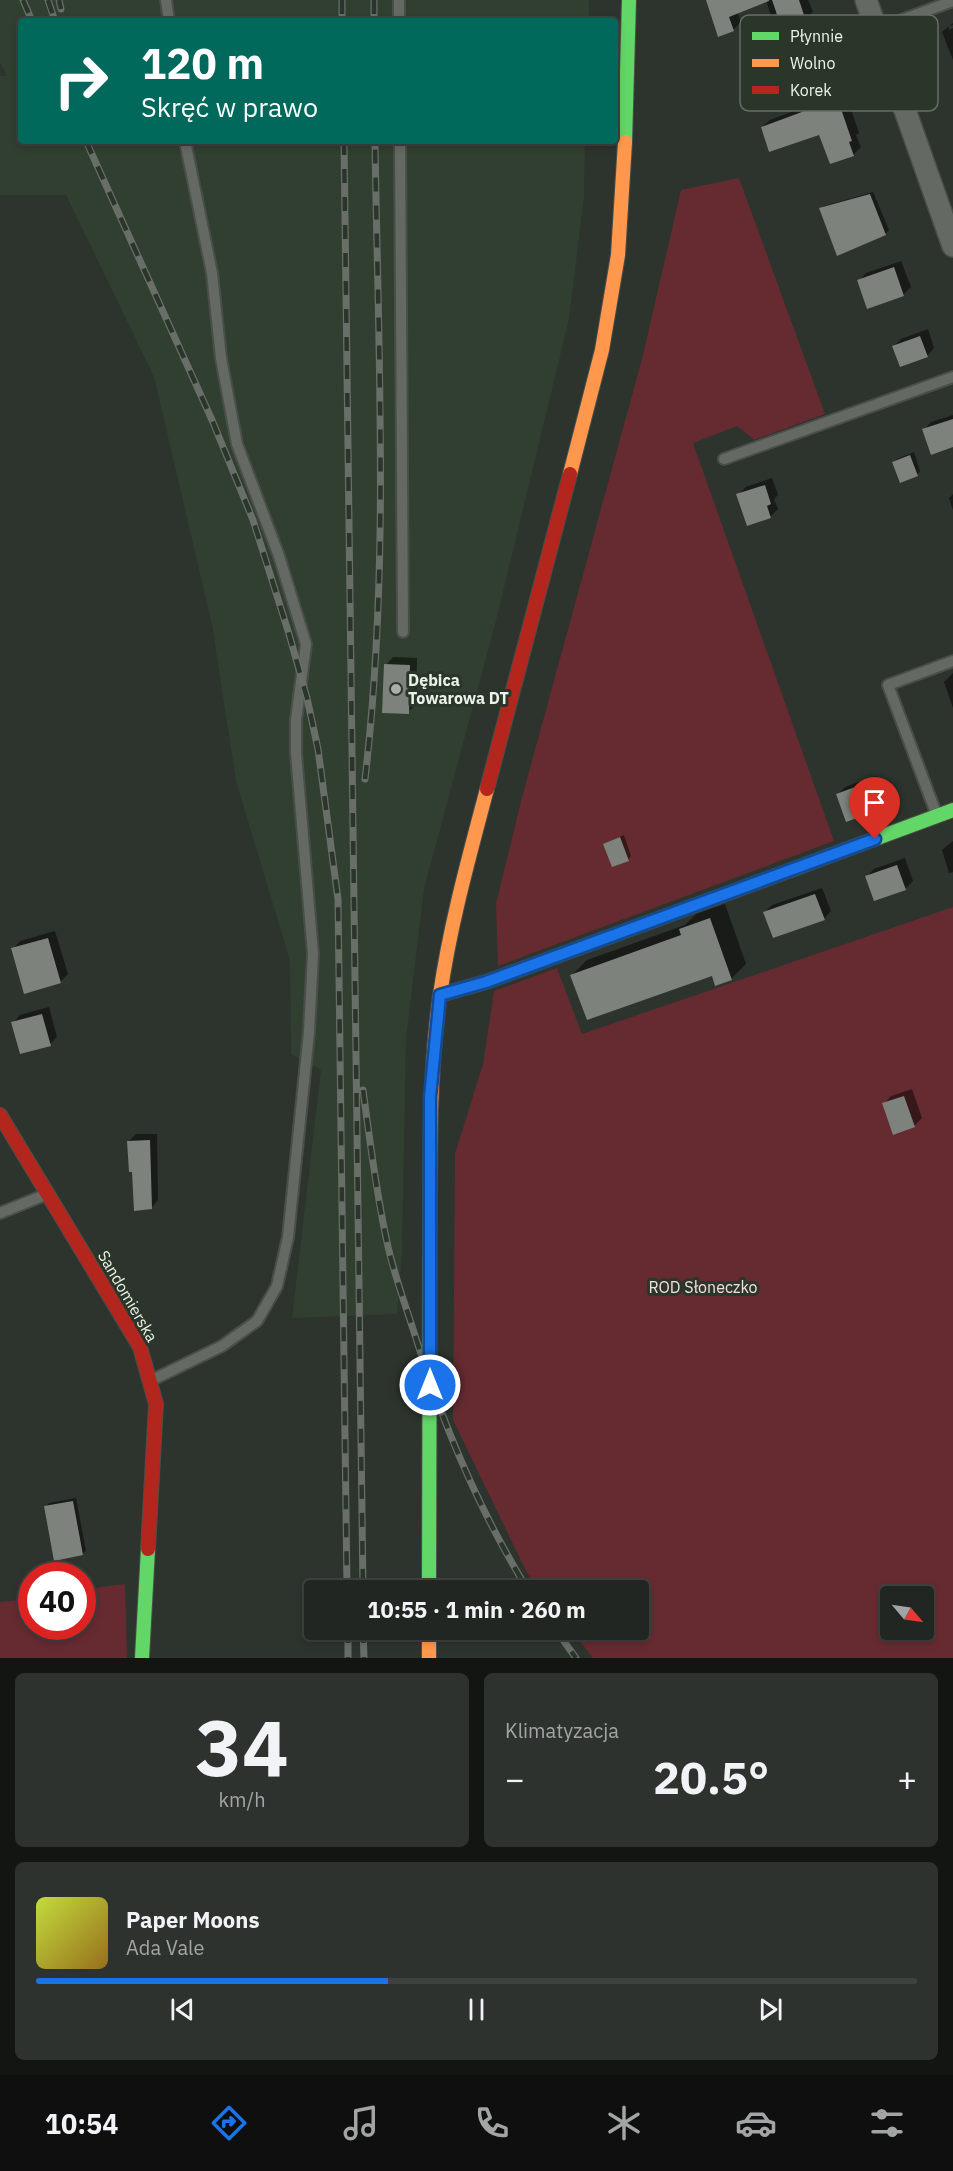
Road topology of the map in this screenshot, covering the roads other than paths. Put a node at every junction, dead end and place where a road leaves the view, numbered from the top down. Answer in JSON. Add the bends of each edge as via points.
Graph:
{"nodes":[{"id":1,"x":166,"y":0,"type":"edge"},
{"id":2,"x":399,"y":0,"type":"edge"},
{"id":3,"x":629,"y":0,"type":"edge"},
{"id":4,"x":866,"y":0,"type":"edge"},
{"id":5,"x":953,"y":1,"type":"edge"},
{"id":6,"x":872,"y":15,"type":"edge"},
{"id":7,"x":915,"y":15,"type":"edge"},
{"id":8,"x":169,"y":18,"type":"edge"},
{"id":9,"x":399,"y":18,"type":"edge"},
{"id":10,"x":909,"y":111,"type":"edge"},
{"id":11,"x":186,"y":144,"type":"edge"},
{"id":12,"x":400,"y":144,"type":"edge"},
{"id":13,"x":947,"y":209,"type":"edge"},
{"id":14,"x":953,"y":246,"type":"edge"},
{"id":15,"x":953,"y":377,"type":"edge"},
{"id":16,"x":724,"y":459,"type":"dead end"},
{"id":17,"x":403,"y":632,"type":"dead end"},
{"id":18,"x":953,"y":661,"type":"edge"},
{"id":19,"x":953,"y":810,"type":"edge"},
{"id":20,"x":937,"y":816,"type":"junction"},
{"id":21,"x":440,"y":995,"type":"junction"},
{"id":22,"x":0,"y":1115,"type":"edge"},
{"id":23,"x":48,"y":1193,"type":"junction"},
{"id":24,"x":0,"y":1213,"type":"edge"},
{"id":25,"x":150,"y":1381,"type":"junction"},
{"id":26,"x":429,"y":1580,"type":"edge"},
{"id":27,"x":429,"y":1640,"type":"edge"},
{"id":28,"x":142,"y":1658,"type":"edge"},
{"id":29,"x":429,"y":1658,"type":"edge"}],
"edges":[{"from":1,"to":8,"type":"lane"},
{"from":2,"to":9,"type":"lane"},
{"from":3,"to":21,"type":"street","via":[[618,255],[602,350],[470,853]]},
{"from":4,"to":6,"type":"street"},
{"from":5,"to":7,"type":"lane"},
{"from":10,"to":13,"type":"street"},
{"from":11,"to":25,"type":"lane","via":[[212,273],[221,358],[237,444],[279,556],[306,644],[296,720],[296,753],[313,954],[288,1237],[277,1286],[257,1321],[222,1346]]},
{"from":12,"to":17,"type":"lane"},
{"from":13,"to":14,"type":"street"},
{"from":15,"to":16,"type":"lane"},
{"from":18,"to":20,"type":"lane","via":[[888,685]]},
{"from":19,"to":20,"type":"street"},
{"from":20,"to":21,"type":"street","via":[[486,982]]},
{"from":21,"to":26,"type":"street","via":[[430,1097]]},
{"from":22,"to":23,"type":"street","name":"Sandomierska"},
{"from":23,"to":24,"type":"lane"},
{"from":23,"to":25,"type":"street","name":"Sandomierska","via":[[140,1347]]},
{"from":25,"to":28,"type":"street","name":"Sandomierska","via":[[156,1404]]},
{"from":27,"to":29,"type":"street"}]}
